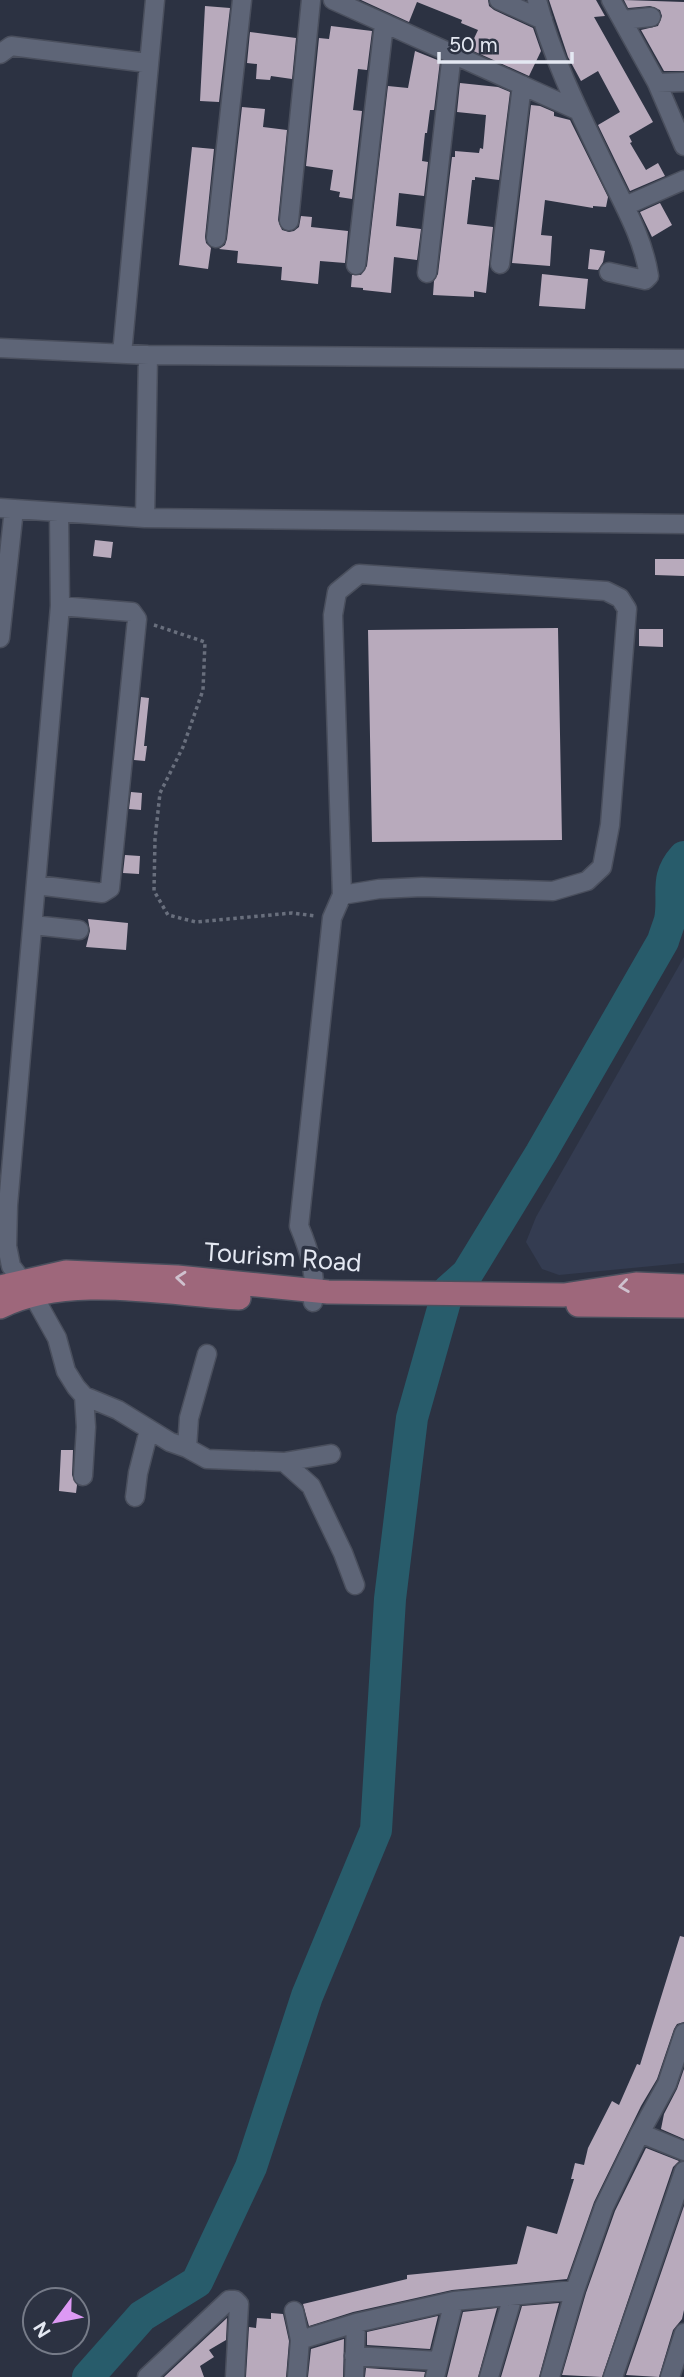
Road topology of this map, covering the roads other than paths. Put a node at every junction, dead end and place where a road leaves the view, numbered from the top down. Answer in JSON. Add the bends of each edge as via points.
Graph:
{"nodes":[{"id":1,"x":155,"y":0,"type":"edge"},
{"id":2,"x":242,"y":0,"type":"edge"},
{"id":3,"x":311,"y":0,"type":"edge"},
{"id":4,"x":333,"y":0,"type":"edge"},
{"id":5,"x":499,"y":0,"type":"edge"},
{"id":6,"x":537,"y":0,"type":"edge"},
{"id":7,"x":611,"y":0,"type":"edge"},
{"id":8,"x":651,"y":17,"type":"dead end"},
{"id":9,"x":543,"y":20,"type":"junction"},
{"id":10,"x":623,"y":20,"type":"junction"},
{"id":11,"x":384,"y":24,"type":"junction"},
{"id":12,"x":452,"y":53,"type":"junction"},
{"id":13,"x":0,"y":54,"type":"edge"},
{"id":14,"x":148,"y":63,"type":"junction"},
{"id":15,"x":684,"y":82,"type":"edge"},
{"id":16,"x":657,"y":83,"type":"junction"},
{"id":17,"x":522,"y":85,"type":"junction"},
{"id":18,"x":579,"y":111,"type":"junction"},
{"id":19,"x":684,"y":146,"type":"edge"},
{"id":20,"x":684,"y":180,"type":"edge"},
{"id":21,"x":625,"y":206,"type":"junction"},
{"id":22,"x":289,"y":221,"type":"dead end"},
{"id":23,"x":216,"y":238,"type":"dead end"},
{"id":24,"x":500,"y":264,"type":"dead end"},
{"id":25,"x":356,"y":265,"type":"dead end"},
{"id":26,"x":609,"y":272,"type":"dead end"},
{"id":27,"x":427,"y":273,"type":"dead end"},
{"id":28,"x":0,"y":348,"type":"edge"},
{"id":29,"x":122,"y":354,"type":"junction"},
{"id":30,"x":148,"y":355,"type":"junction"},
{"id":31,"x":684,"y":359,"type":"edge"},
{"id":32,"x":7,"y":508,"type":"edge"},
{"id":33,"x":59,"y":513,"type":"junction"},
{"id":34,"x":145,"y":518,"type":"junction"},
{"id":35,"x":684,"y":524,"type":"edge"},
{"id":36,"x":60,"y":606,"type":"junction"},
{"id":37,"x":0,"y":638,"type":"edge"},
{"id":38,"x":36,"y":884,"type":"junction"},
{"id":39,"x":342,"y":895,"type":"junction"},
{"id":40,"x":33,"y":925,"type":"junction"},
{"id":41,"x":79,"y":929,"type":"dead end"},
{"id":42,"x":7,"y":1141,"type":"edge"},
{"id":43,"x":684,"y":1286,"type":"edge"},
{"id":44,"x":0,"y":1287,"type":"edge"},
{"id":45,"x":28,"y":1288,"type":"junction"},
{"id":46,"x":314,"y":1296,"type":"junction"},
{"id":47,"x":564,"y":1300,"type":"junction"},
{"id":48,"x":684,"y":1306,"type":"edge"},
{"id":49,"x":0,"y":1307,"type":"edge"},
{"id":50,"x":207,"y":1354,"type":"dead end"},
{"id":51,"x":84,"y":1396,"type":"junction"},
{"id":52,"x":149,"y":1430,"type":"junction"},
{"id":53,"x":187,"y":1448,"type":"junction"},
{"id":54,"x":331,"y":1454,"type":"dead end"},
{"id":55,"x":284,"y":1462,"type":"junction"},
{"id":56,"x":83,"y":1476,"type":"dead end"},
{"id":57,"x":135,"y":1497,"type":"dead end"},
{"id":58,"x":355,"y":1585,"type":"dead end"},
{"id":59,"x":684,"y":2033,"type":"edge"},
{"id":60,"x":640,"y":2133,"type":"junction"},
{"id":61,"x":684,"y":2151,"type":"edge"},
{"id":62,"x":684,"y":2171,"type":"edge"},
{"id":63,"x":575,"y":2290,"type":"junction"},
{"id":64,"x":513,"y":2296,"type":"junction"},
{"id":65,"x":454,"y":2301,"type":"junction"},
{"id":66,"x":294,"y":2311,"type":"dead end"},
{"id":67,"x":356,"y":2323,"type":"junction"},
{"id":68,"x":684,"y":2333,"type":"edge"},
{"id":69,"x":300,"y":2340,"type":"junction"},
{"id":70,"x":354,"y":2356,"type":"junction"},
{"id":71,"x":437,"y":2369,"type":"edge"},
{"id":72,"x":147,"y":2377,"type":"edge"},
{"id":73,"x":235,"y":2377,"type":"edge"},
{"id":74,"x":297,"y":2377,"type":"edge"},
{"id":75,"x":354,"y":2377,"type":"edge"},
{"id":76,"x":489,"y":2377,"type":"edge"},
{"id":77,"x":550,"y":2377,"type":"edge"},
{"id":78,"x":613,"y":2377,"type":"edge"},
{"id":79,"x":670,"y":2377,"type":"edge"}],
"edges":[{"from":1,"to":14,"type":"street"},
{"from":2,"to":23,"type":"street"},
{"from":3,"to":22,"type":"street"},
{"from":4,"to":11,"type":"street"},
{"from":5,"to":9,"type":"street"},
{"from":6,"to":9,"type":"street"},
{"from":7,"to":10,"type":"street"},
{"from":8,"to":10,"type":"street"},
{"from":9,"to":18,"type":"street"},
{"from":10,"to":16,"type":"street"},
{"from":11,"to":12,"type":"street"},
{"from":11,"to":25,"type":"street"},
{"from":12,"to":17,"type":"street"},
{"from":12,"to":27,"type":"street"},
{"from":13,"to":14,"type":"street","via":[[11,46]]},
{"from":14,"to":29,"type":"street"},
{"from":15,"to":16,"type":"street"},
{"from":16,"to":19,"type":"street"},
{"from":17,"to":18,"type":"street"},
{"from":17,"to":24,"type":"street"},
{"from":18,"to":21,"type":"street"},
{"from":20,"to":21,"type":"street"},
{"from":21,"to":26,"type":"street","via":[[641,239],[649,276],[645,280]]},
{"from":28,"to":29,"type":"street"},
{"from":29,"to":30,"type":"street"},
{"from":30,"to":31,"type":"street"},
{"from":30,"to":34,"type":"street"},
{"from":32,"to":33,"type":"street"},
{"from":32,"to":37,"type":"street"},
{"from":33,"to":34,"type":"street"},
{"from":33,"to":36,"type":"street"},
{"from":34,"to":35,"type":"street"},
{"from":36,"to":38,"type":"street"},
{"from":36,"to":38,"type":"street","via":[[132,612],[136,620],[110,888],[102,893]]},
{"from":38,"to":40,"type":"street"},
{"from":39,"to":39,"type":"street","via":[[422,887],[553,891],[587,881],[602,867],[610,825],[627,609],[620,598],[606,591],[359,573],[337,592],[333,615]]},
{"from":39,"to":46,"type":"street","via":[[332,918],[299,1226],[311,1255]]},
{"from":40,"to":41,"type":"street"},
{"from":40,"to":42,"type":"street"},
{"from":42,"to":45,"type":"street","via":[[8,1246],[11,1266]]},
{"from":43,"to":47,"type":"main road","one_way":true,"via":[[636,1284]]},
{"from":44,"to":45,"type":"main road","name":"Tourism Road"},
{"from":45,"to":46,"type":"main road","name":"Tourism Road"},
{"from":46,"to":45,"type":"main road","name":"Tourism Road","one_way":true,"via":[[177,1277],[66,1272]]},
{"from":45,"to":49,"type":"main road"},
{"from":45,"to":51,"type":"street","via":[[57,1338],[66,1371]]},
{"from":46,"to":47,"type":"main road","name":"Tourism Road"},
{"from":47,"to":48,"type":"main road"},
{"from":50,"to":53,"type":"street","via":[[189,1418]]},
{"from":51,"to":52,"type":"street"},
{"from":51,"to":56,"type":"street"},
{"from":52,"to":53,"type":"street"},
{"from":52,"to":57,"type":"street"},
{"from":53,"to":55,"type":"street","via":[[207,1459]]},
{"from":54,"to":55,"type":"street"},
{"from":55,"to":58,"type":"street","via":[[311,1486]]},
{"from":59,"to":60,"type":"street","via":[[667,2084]]},
{"from":60,"to":61,"type":"street"},
{"from":60,"to":63,"type":"street","via":[[604,2207]]},
{"from":62,"to":78,"type":"street"},
{"from":63,"to":64,"type":"street"},
{"from":63,"to":77,"type":"street"},
{"from":64,"to":65,"type":"street"},
{"from":64,"to":76,"type":"street"},
{"from":65,"to":67,"type":"street"},
{"from":65,"to":71,"type":"street"},
{"from":66,"to":69,"type":"street"},
{"from":67,"to":69,"type":"street"},
{"from":67,"to":70,"type":"street"},
{"from":68,"to":79,"type":"street"},
{"from":69,"to":74,"type":"street"},
{"from":70,"to":71,"type":"street"},
{"from":70,"to":75,"type":"street"},
{"from":72,"to":73,"type":"street","via":[[229,2300],[235,2300],[239,2304]]}]}
